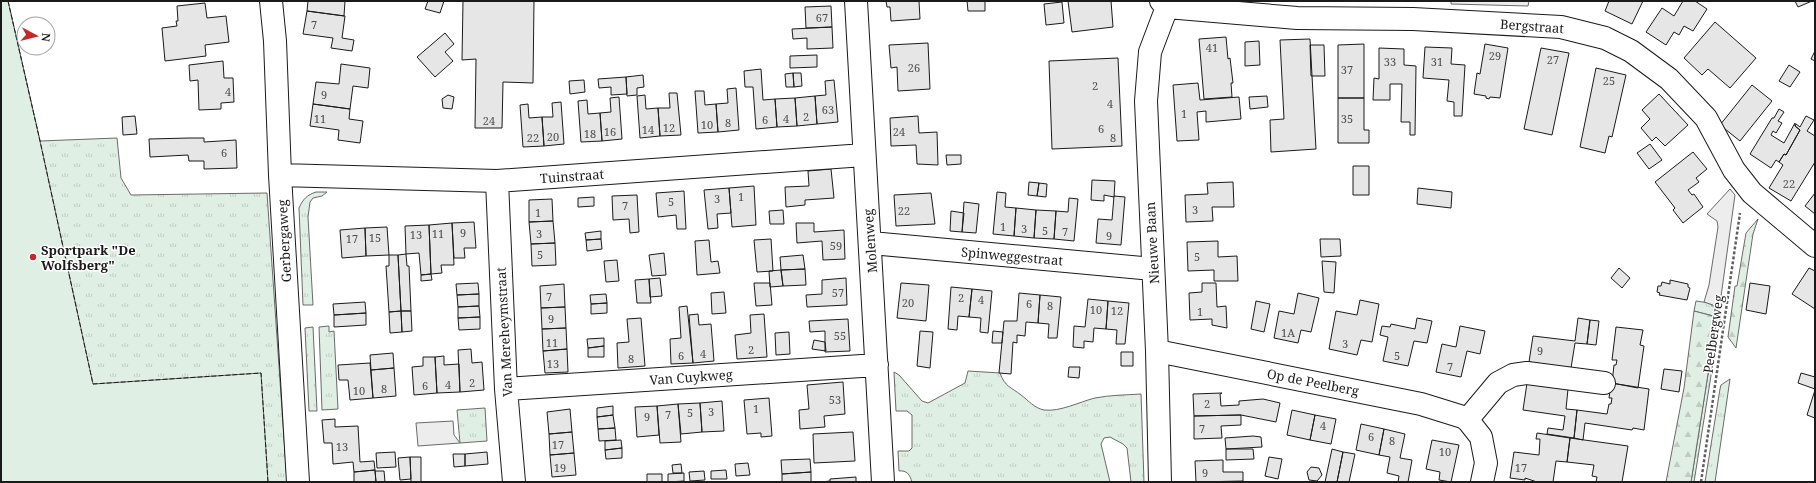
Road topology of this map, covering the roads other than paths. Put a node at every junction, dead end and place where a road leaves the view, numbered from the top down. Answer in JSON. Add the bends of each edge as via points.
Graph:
{"nodes":[{"id":1,"x":271,"y":1,"type":"edge"},
{"id":2,"x":856,"y":1,"type":"edge"},
{"id":3,"x":1164,"y":4,"type":"edge"},
{"id":4,"x":1414,"y":10,"type":"edge"},
{"id":5,"x":864,"y":156,"type":"junction"},
{"id":6,"x":280,"y":176,"type":"junction"},
{"id":7,"x":497,"y":181,"type":"junction"},
{"id":8,"x":871,"y":243,"type":"junction"},
{"id":9,"x":1815,"y":246,"type":"edge"},
{"id":10,"x":1153,"y":269,"type":"junction"},
{"id":11,"x":1157,"y":351,"type":"junction"},
{"id":12,"x":877,"y":365,"type":"junction"},
{"id":13,"x":1604,"y":383,"type":"dead end"},
{"id":14,"x":506,"y":389,"type":"junction"},
{"id":15,"x":1467,"y":420,"type":"junction"},
{"id":16,"x":298,"y":482,"type":"edge"},
{"id":17,"x":514,"y":482,"type":"edge"},
{"id":18,"x":883,"y":482,"type":"edge"},
{"id":19,"x":1160,"y":482,"type":"edge"},
{"id":20,"x":1482,"y":482,"type":"edge"}],
"edges":[{"from":1,"to":6,"type":"street","name":"Gerbergaweg"},
{"from":2,"to":5,"type":"street","name":"Molenweg"},
{"from":3,"to":4,"type":"street","name":"Bergstraat","via":[[1297,18]]},
{"from":3,"to":10,"type":"street","name":"Nieuwe Baan","via":[[1150,52],[1146,101]]},
{"from":4,"to":9,"type":"street","name":"Bergstraat","via":[[1561,27],[1605,38],[1631,51],[1670,79],[1706,118],[1734,170],[1752,193]]},
{"from":5,"to":7,"type":"street","name":"Tuinstraat"},
{"from":5,"to":8,"type":"street","name":"Molenweg"},
{"from":6,"to":7,"type":"street","name":"Tuinstraat"},
{"from":6,"to":16,"type":"street","name":"Gerbergaweg"},
{"from":7,"to":14,"type":"street","name":"Van Mereheymstraat"},
{"from":8,"to":10,"type":"street","name":"Spinweggestraat"},
{"from":8,"to":12,"type":"street","name":"Molenweg"},
{"from":10,"to":11,"type":"street","name":"Nieuwe Baan"},
{"from":11,"to":15,"type":"street","name":"Op de Peelberg","via":[[1421,404]]},
{"from":11,"to":19,"type":"street","name":"Nieuwe Baan"},
{"from":12,"to":14,"type":"street","name":"Van Cuykweg"},
{"from":12,"to":18,"type":"street","name":"Molenweg"},
{"from":13,"to":15,"type":"street","via":[[1527,373],[1513,375],[1498,383]]},
{"from":14,"to":17,"type":"street","name":"Van Mereheymstraat"},
{"from":15,"to":20,"type":"street","via":[[1481,437],[1486,463]]}]}
